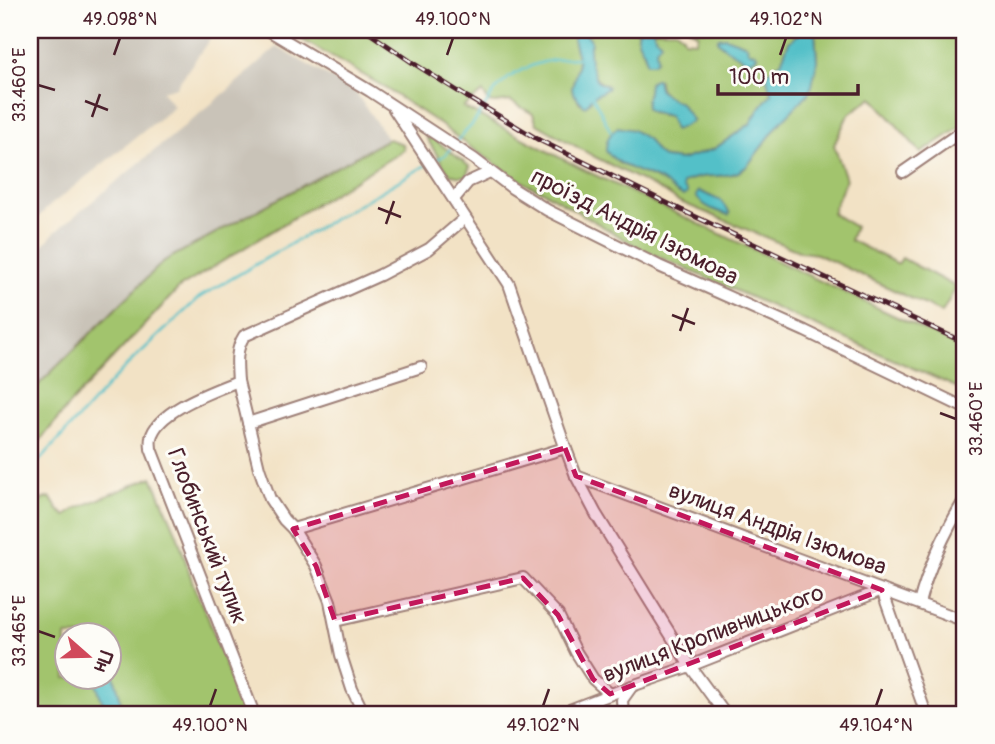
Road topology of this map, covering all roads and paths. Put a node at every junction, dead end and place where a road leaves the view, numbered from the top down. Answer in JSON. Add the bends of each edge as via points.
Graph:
{"nodes":[{"id":1,"x":268,"y":30,"type":"edge"},
{"id":2,"x":393,"y":106,"type":"junction"},
{"id":3,"x":965,"y":129,"type":"edge"},
{"id":4,"x":490,"y":172,"type":"junction"},
{"id":5,"x":903,"y":172,"type":"dead end"},
{"id":6,"x":454,"y":200,"type":"junction"},
{"id":7,"x":465,"y":218,"type":"junction"},
{"id":8,"x":421,"y":367,"type":"dead end"},
{"id":9,"x":238,"y":381,"type":"junction"},
{"id":10,"x":965,"y":408,"type":"edge"},
{"id":11,"x":248,"y":423,"type":"junction"},
{"id":12,"x":565,"y":448,"type":"junction"},
{"id":13,"x":576,"y":476,"type":"junction"},
{"id":14,"x":965,"y":499,"type":"edge"},
{"id":15,"x":293,"y":529,"type":"junction"},
{"id":16,"x":882,"y":590,"type":"junction"},
{"id":17,"x":919,"y":603,"type":"junction"},
{"id":18,"x":335,"y":621,"type":"junction"},
{"id":19,"x":965,"y":621,"type":"edge"},
{"id":20,"x":690,"y":666,"type":"junction"},
{"id":21,"x":632,"y":686,"type":"junction"},
{"id":22,"x":610,"y":694,"type":"junction"},
{"id":23,"x":254,"y":714,"type":"edge"},
{"id":24,"x":364,"y":714,"type":"edge"},
{"id":25,"x":559,"y":714,"type":"edge"},
{"id":26,"x":623,"y":714,"type":"edge"},
{"id":27,"x":725,"y":714,"type":"edge"},
{"id":28,"x":926,"y":714,"type":"edge"}],
"edges":[{"from":1,"to":2,"type":"street","name":"проїзд Андрія Ізюмова"},
{"from":2,"to":4,"type":"street","name":"проїзд Андрія Ізюмова"},
{"from":2,"to":6,"type":"street"},
{"from":3,"to":5,"type":"street"},
{"from":4,"to":6,"type":"street","via":[[468,181]]},
{"from":4,"to":10,"type":"street","name":"проїзд Андрія Ізюмова","via":[[593,234]]},
{"from":6,"to":7,"type":"street"},
{"from":7,"to":9,"type":"street","via":[[429,250],[244,336],[238,345]]},
{"from":7,"to":12,"type":"street","via":[[509,284]]},
{"from":8,"to":11,"type":"street"},
{"from":9,"to":11,"type":"street"},
{"from":9,"to":23,"type":"street","name":"Глобинський тупик","via":[[177,409],[150,439]]},
{"from":11,"to":15,"type":"street","via":[[270,499]]},
{"from":12,"to":13,"type":"street"},
{"from":12,"to":15,"type":"street"},
{"from":13,"to":16,"type":"street","name":"вулиця Андрія Ізюмова"},
{"from":13,"to":20,"type":"street"},
{"from":14,"to":17,"type":"street","via":[[935,555]]},
{"from":15,"to":18,"type":"street","via":[[316,566]]},
{"from":16,"to":17,"type":"street","name":"вулиця Андрія Ізюмова"},
{"from":16,"to":20,"type":"street","name":"вулиця Кропивницького"},
{"from":16,"to":28,"type":"street"},
{"from":17,"to":19,"type":"street","name":"вулиця Андрія Ізюмова"},
{"from":18,"to":22,"type":"street","via":[[523,578],[558,615],[593,680]]},
{"from":18,"to":24,"type":"street","via":[[341,654]]},
{"from":20,"to":21,"type":"street","name":"вулиця Кропивницького"},
{"from":20,"to":27,"type":"street"},
{"from":21,"to":22,"type":"street","name":"вулиця Кропивницького"},
{"from":21,"to":26,"type":"street","via":[[622,700]]},
{"from":22,"to":25,"type":"street","name":"вулиця Кропивницького"}]}
